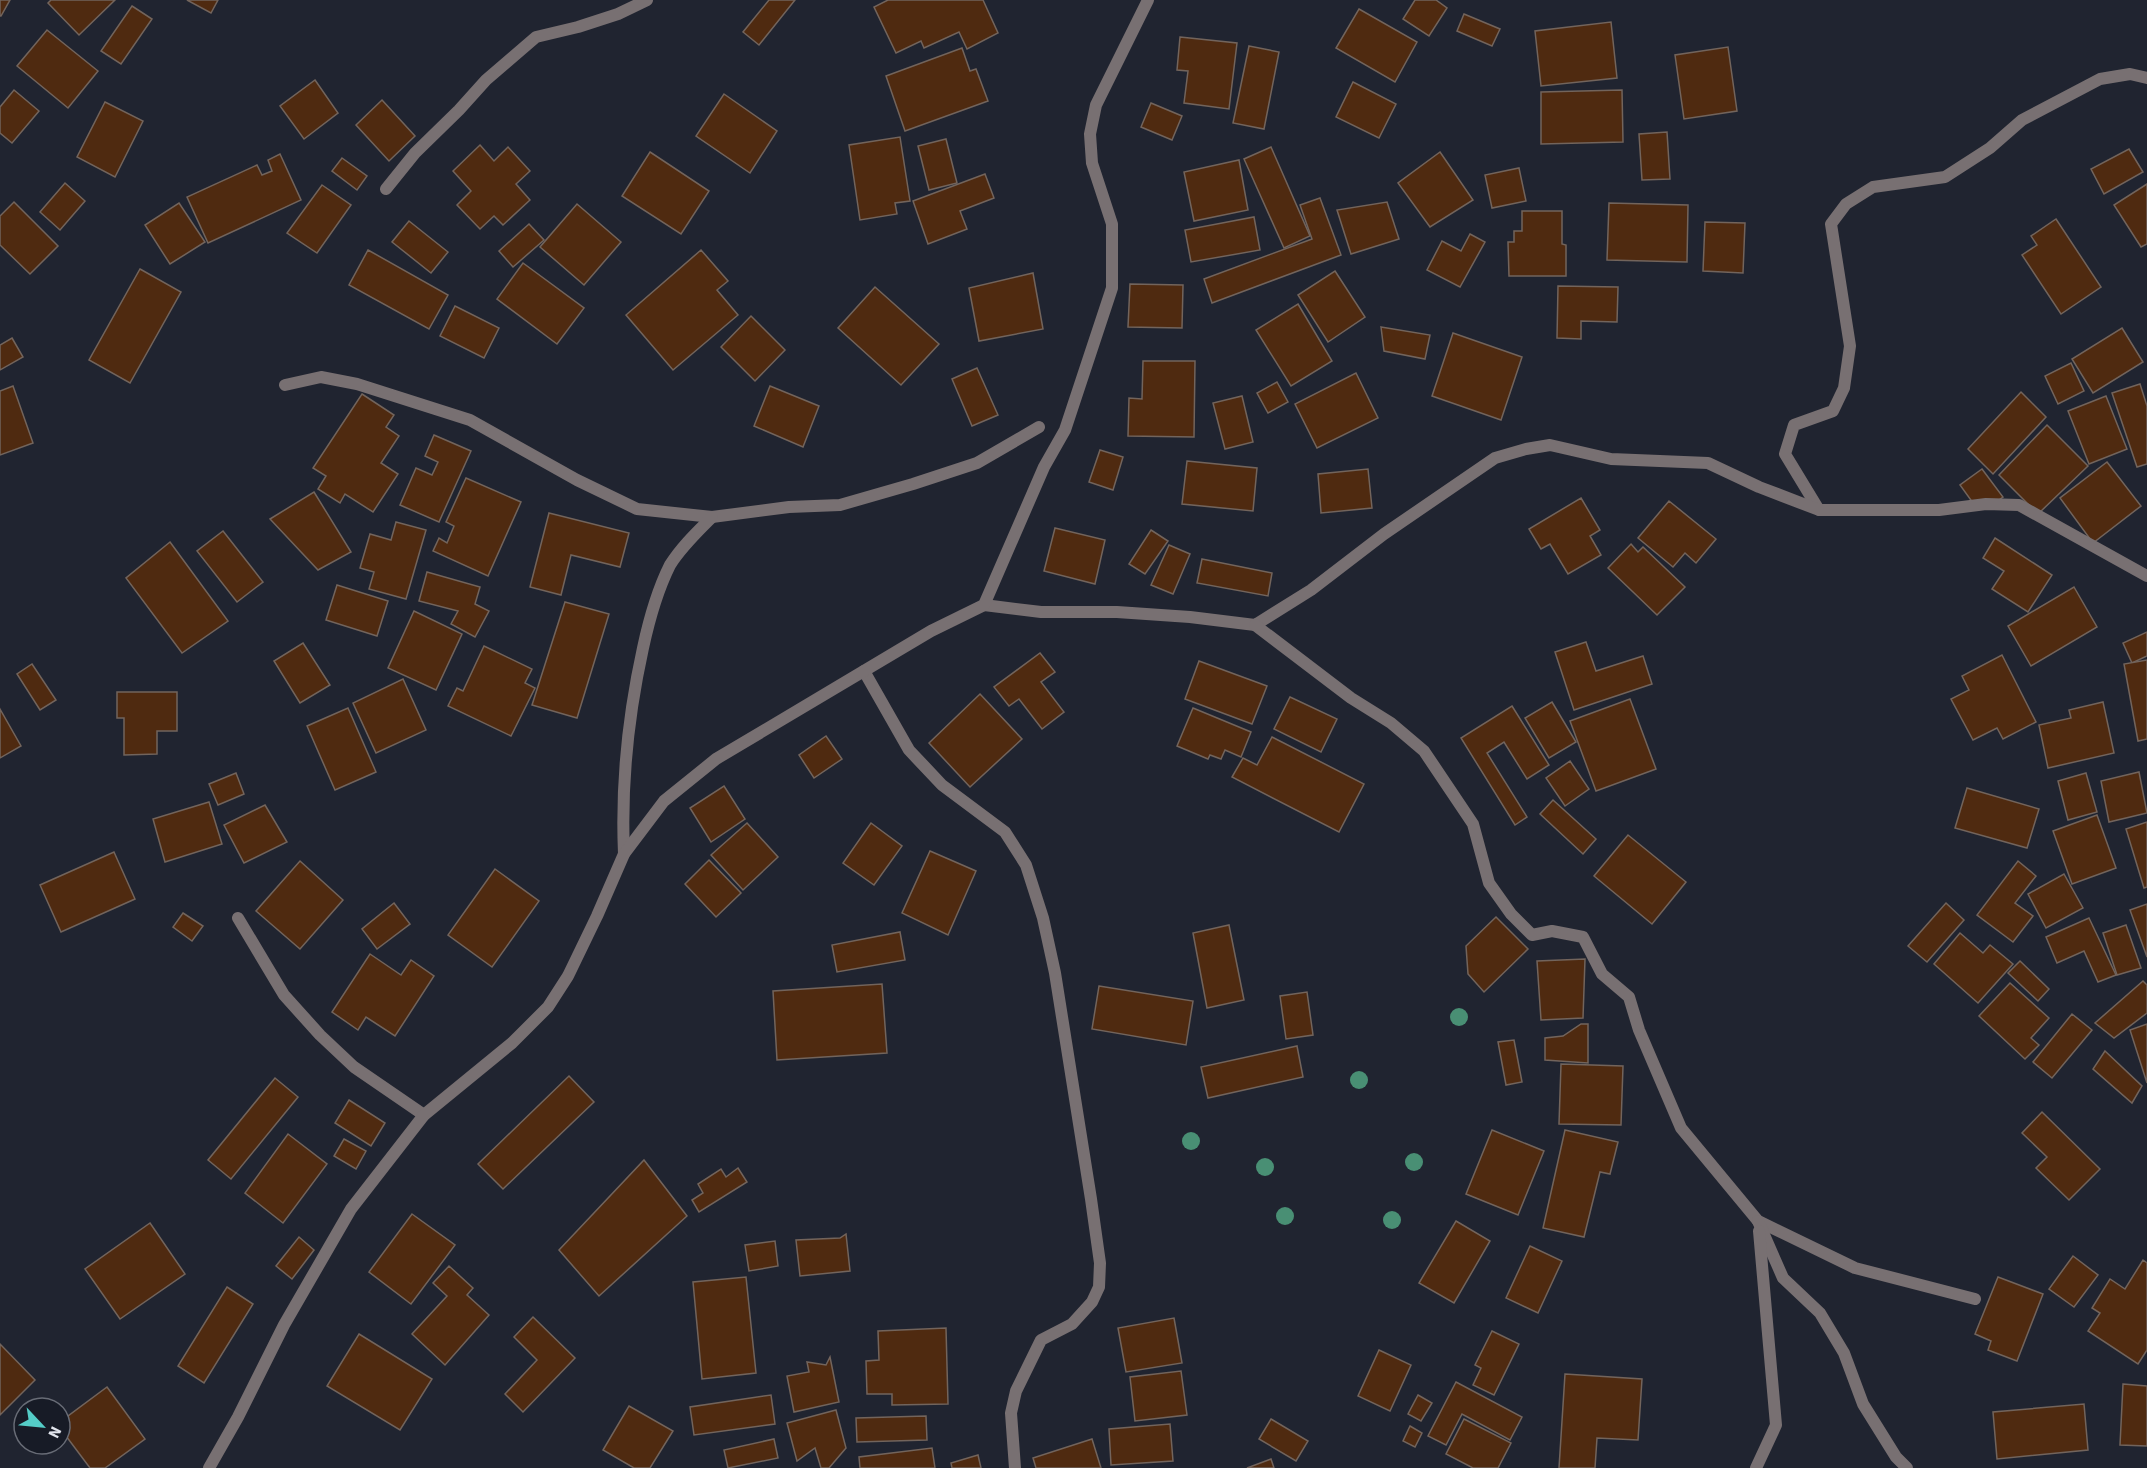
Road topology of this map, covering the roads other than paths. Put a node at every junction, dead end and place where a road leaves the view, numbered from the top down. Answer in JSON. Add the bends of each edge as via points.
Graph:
{"nodes":[{"id":1,"x":647,"y":0,"type":"edge"},
{"id":2,"x":1148,"y":0,"type":"edge"},
{"id":3,"x":2147,"y":78,"type":"edge"},
{"id":4,"x":387,"y":189,"type":"dead end"},
{"id":5,"x":285,"y":385,"type":"dead end"},
{"id":6,"x":1039,"y":427,"type":"dead end"},
{"id":7,"x":1819,"y":510,"type":"junction"},
{"id":8,"x":712,"y":517,"type":"junction"},
{"id":9,"x":2147,"y":576,"type":"edge"},
{"id":10,"x":984,"y":605,"type":"junction"},
{"id":11,"x":1255,"y":625,"type":"junction"},
{"id":12,"x":864,"y":671,"type":"junction"},
{"id":13,"x":624,"y":854,"type":"junction"},
{"id":14,"x":238,"y":918,"type":"dead end"},
{"id":15,"x":424,"y":1115,"type":"junction"},
{"id":16,"x":1758,"y":1221,"type":"junction"},
{"id":17,"x":1975,"y":1299,"type":"dead end"},
{"id":18,"x":209,"y":1468,"type":"edge"},
{"id":19,"x":1015,"y":1468,"type":"edge"},
{"id":20,"x":1755,"y":1468,"type":"edge"},
{"id":21,"x":1907,"y":1468,"type":"edge"}],
"edges":[{"from":1,"to":4,"type":"street","via":[[618,14],[536,37],[486,80],[415,153]]},
{"from":2,"to":10,"type":"street","via":[[1096,105],[1090,134],[1092,163],[1112,224],[1112,288],[1065,430],[1044,467]]},
{"from":3,"to":7,"type":"street","via":[[2130,74],[2100,79],[2022,120],[1990,148],[1945,177],[1873,187],[1846,204],[1831,224],[1850,346],[1844,388],[1833,411],[1794,424],[1785,454]]},
{"from":5,"to":8,"type":"street","via":[[321,377],[357,384],[470,420],[637,509]]},
{"from":6,"to":8,"type":"street","via":[[977,463],[840,505]]},
{"from":7,"to":9,"type":"street","via":[[2019,505]]},
{"from":7,"to":11,"type":"street","via":[[1708,463],[1611,459],[1550,445],[1526,449],[1495,458],[1461,479],[1311,590]]},
{"from":8,"to":13,"type":"street","via":[[671,565],[648,624],[628,730],[622,806]]},
{"from":10,"to":11,"type":"street","via":[[1041,612],[1190,617]]},
{"from":10,"to":12,"type":"street"},
{"from":11,"to":16,"type":"street","via":[[1351,698],[1391,723],[1424,752],[1473,824],[1489,883],[1532,935],[1552,931],[1583,937],[1602,974],[1629,998],[1681,1128]]},
{"from":12,"to":13,"type":"street","via":[[716,759],[664,801]]},
{"from":12,"to":19,"type":"street","via":[[909,750],[942,785],[1005,832],[1026,865],[1055,973],[1092,1199],[1099,1287],[1092,1302],[1072,1324],[1041,1340],[1016,1390],[1011,1413]]},
{"from":13,"to":15,"type":"street","via":[[568,976],[548,1007],[512,1044]]},
{"from":14,"to":15,"type":"street","via":[[284,994],[320,1035],[354,1066]]},
{"from":15,"to":18,"type":"street","via":[[351,1209]]},
{"from":16,"to":17,"type":"street","via":[[1855,1268]]},
{"from":16,"to":20,"type":"street","via":[[1776,1425]]},
{"from":16,"to":21,"type":"street","via":[[1783,1278],[1820,1313],[1844,1353],[1863,1404]]}]}
